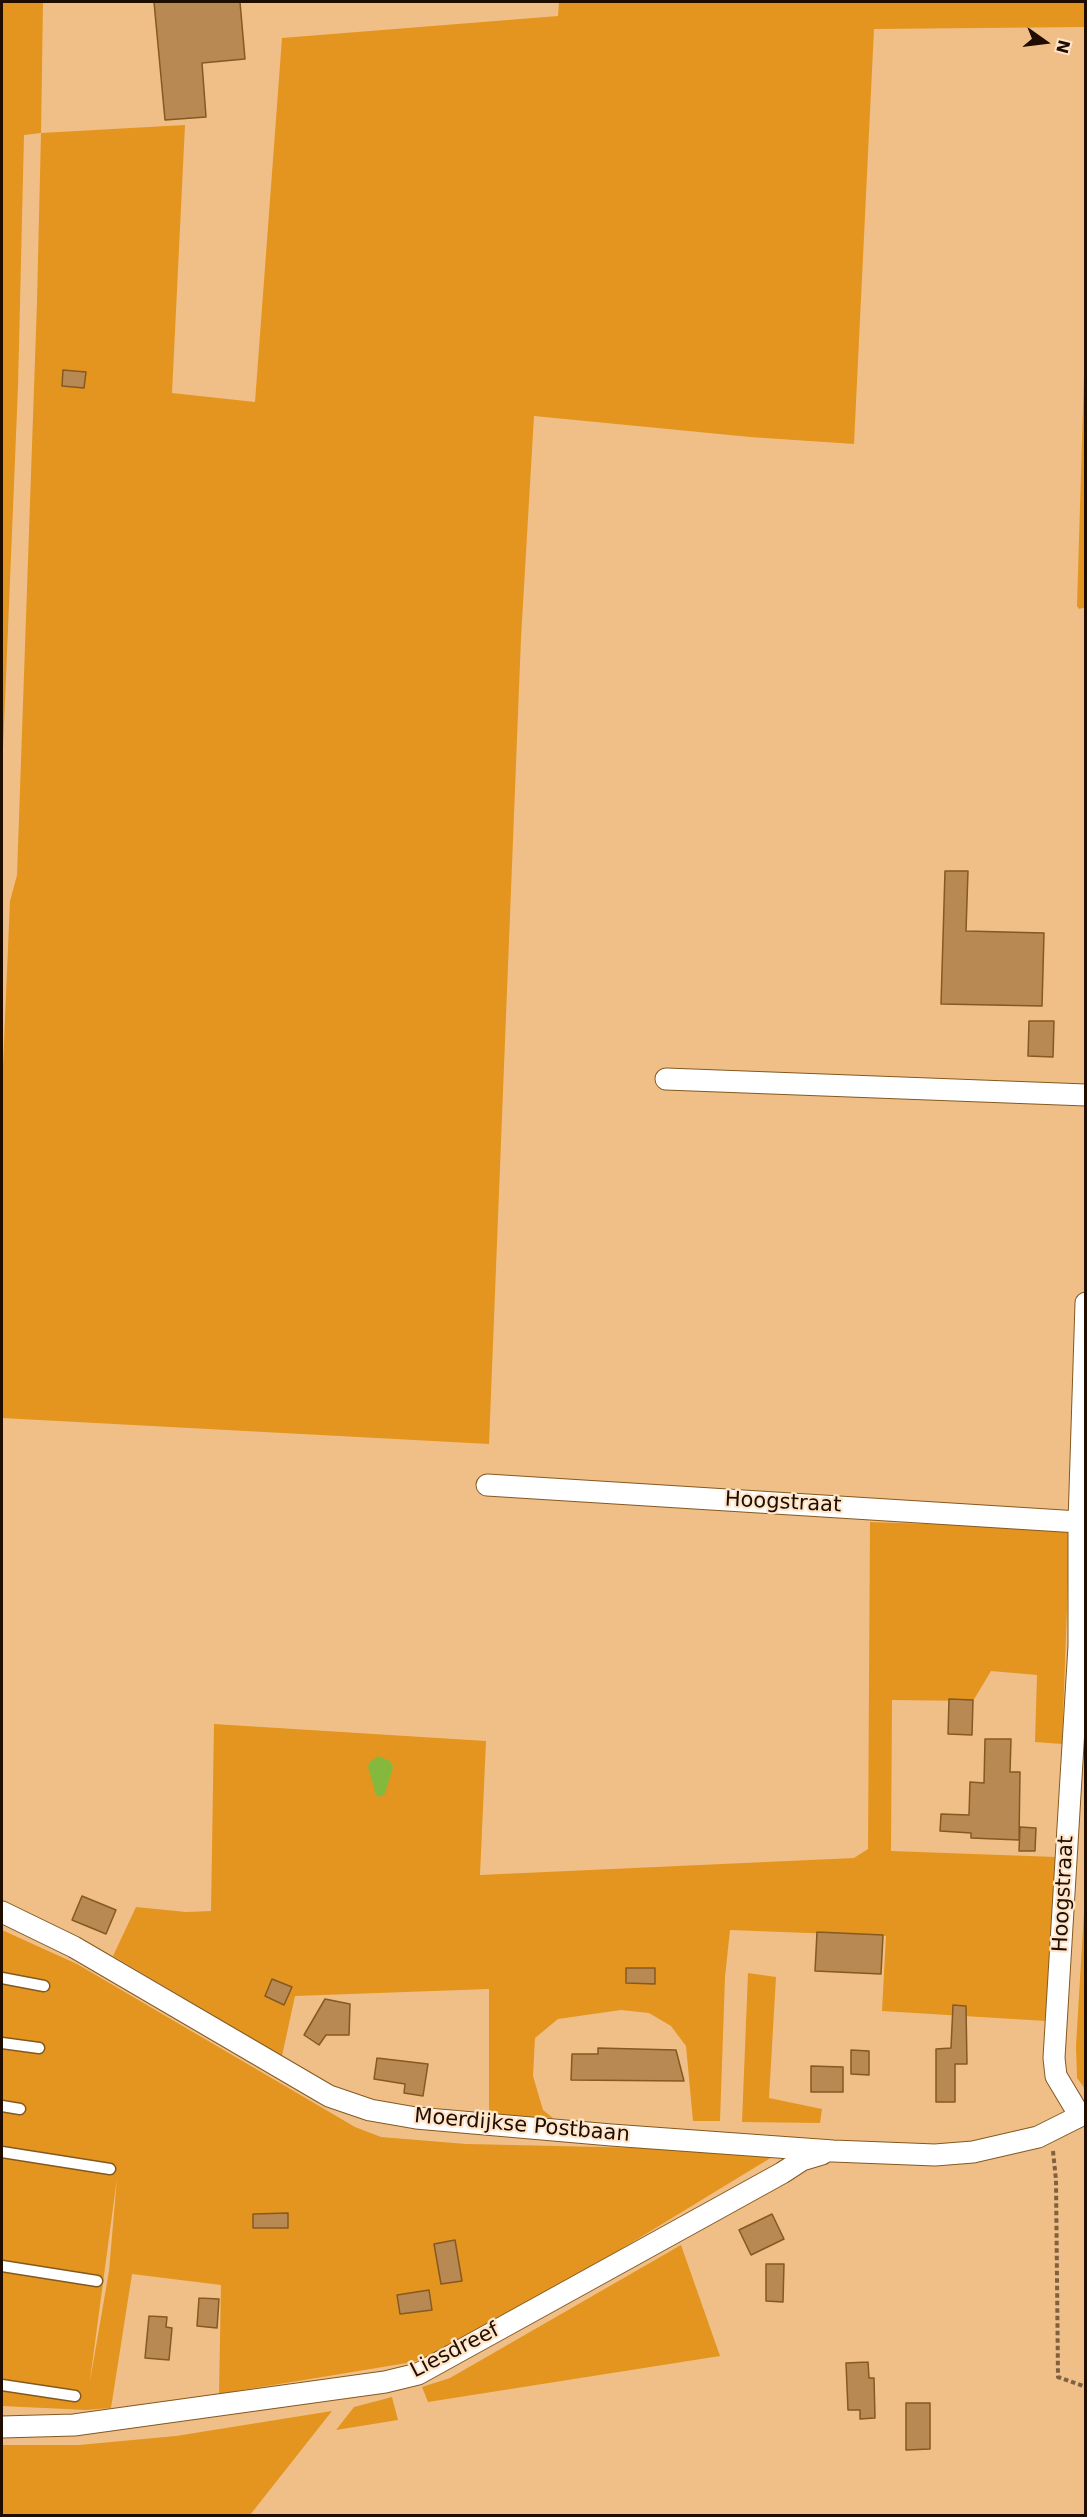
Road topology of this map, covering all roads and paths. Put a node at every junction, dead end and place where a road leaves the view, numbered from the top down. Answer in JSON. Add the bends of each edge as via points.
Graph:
{"nodes":[{"id":1,"x":666,"y":1079,"type":"dead end"},
{"id":2,"x":1086,"y":1095,"type":"edge"},
{"id":3,"x":1086,"y":1303,"type":"edge"},
{"id":4,"x":487,"y":1485,"type":"dead end"},
{"id":5,"x":1079,"y":1522,"type":"junction"},
{"id":6,"x":2,"y":1912,"type":"edge"},
{"id":7,"x":2,"y":1978,"type":"edge"},
{"id":8,"x":44,"y":1986,"type":"dead end"},
{"id":9,"x":2,"y":2043,"type":"edge"},
{"id":10,"x":39,"y":2048,"type":"dead end"},
{"id":11,"x":2,"y":2106,"type":"edge"},
{"id":12,"x":20,"y":2109,"type":"dead end"},
{"id":13,"x":1083,"y":2114,"type":"edge"},
{"id":14,"x":1052,"y":2129,"type":"junction"},
{"id":15,"x":833,"y":2151,"type":"junction"},
{"id":16,"x":2,"y":2152,"type":"edge"},
{"id":17,"x":110,"y":2169,"type":"dead end"},
{"id":18,"x":2,"y":2266,"type":"edge"},
{"id":19,"x":97,"y":2281,"type":"dead end"},
{"id":20,"x":2,"y":2385,"type":"edge"},
{"id":21,"x":1086,"y":2387,"type":"edge"},
{"id":22,"x":75,"y":2396,"type":"dead end"},
{"id":23,"x":2,"y":2427,"type":"edge"}],
"edges":[{"from":1,"to":2,"type":"street"},
{"from":3,"to":5,"type":"street","name":"Hoogstraat"},
{"from":4,"to":5,"type":"street","name":"Hoogstraat"},
{"from":5,"to":13,"type":"street","name":"Hoogstraat","via":[[1079,1646],[1054,2058],[1056,2076]]},
{"from":6,"to":15,"type":"street","name":"Moerdijkse Postbaan","via":[[74,1947],[329,2096],[370,2110],[417,2118]]},
{"from":7,"to":8,"type":"lane"},
{"from":9,"to":10,"type":"lane"},
{"from":11,"to":12,"type":"lane"},
{"from":13,"to":14,"type":"street","name":"Moerdijkse Postbaan"},
{"from":14,"to":15,"type":"street","name":"Moerdijkse Postbaan","via":[[1038,2137],[973,2152],[935,2155]]},
{"from":14,"to":21,"type":"path","via":[[1058,2377]]},
{"from":15,"to":23,"type":"street","name":"Liesdreef","via":[[802,2160],[418,2374],[385,2382],[74,2425]]},
{"from":16,"to":17,"type":"lane"},
{"from":18,"to":19,"type":"lane"},
{"from":20,"to":22,"type":"lane"}]}
